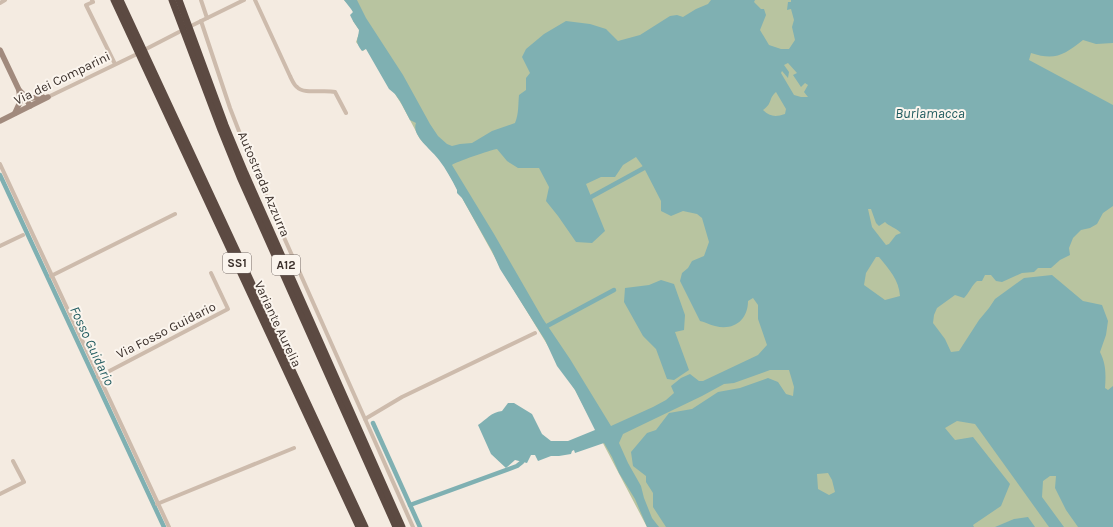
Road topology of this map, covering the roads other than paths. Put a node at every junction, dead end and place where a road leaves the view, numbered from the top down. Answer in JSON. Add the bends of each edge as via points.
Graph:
{"nodes":[{"id":1,"x":5,"y":0,"type":"edge"},
{"id":2,"x":92,"y":0,"type":"edge"},
{"id":3,"x":114,"y":0,"type":"edge"},
{"id":4,"x":120,"y":0,"type":"edge"},
{"id":5,"x":172,"y":0,"type":"edge"},
{"id":6,"x":179,"y":0,"type":"edge"},
{"id":7,"x":201,"y":0,"type":"edge"},
{"id":8,"x":244,"y":0,"type":"edge"},
{"id":9,"x":255,"y":0,"type":"edge"},
{"id":10,"x":0,"y":3,"type":"edge"},
{"id":11,"x":207,"y":18,"type":"junction"},
{"id":12,"x":201,"y":21,"type":"junction"},
{"id":13,"x":193,"y":25,"type":"dead end"},
{"id":14,"x":179,"y":32,"type":"dead end"},
{"id":15,"x":146,"y":49,"type":"dead end"},
{"id":16,"x":0,"y":50,"type":"edge"},
{"id":17,"x":134,"y":54,"type":"dead end"},
{"id":18,"x":115,"y":64,"type":"junction"},
{"id":19,"x":19,"y":90,"type":"junction"},
{"id":20,"x":24,"y":95,"type":"junction"},
{"id":21,"x":48,"y":97,"type":"junction"},
{"id":22,"x":21,"y":101,"type":"junction"},
{"id":23,"x":28,"y":107,"type":"junction"},
{"id":24,"x":15,"y":113,"type":"junction"},
{"id":25,"x":346,"y":113,"type":"dead end"},
{"id":26,"x":0,"y":121,"type":"edge"},
{"id":27,"x":0,"y":164,"type":"edge"},
{"id":28,"x":175,"y":214,"type":"dead end"},
{"id":29,"x":23,"y":235,"type":"dead end"},
{"id":30,"x":0,"y":246,"type":"edge"},
{"id":31,"x":211,"y":273,"type":"dead end"},
{"id":32,"x":51,"y":276,"type":"junction"},
{"id":33,"x":535,"y":333,"type":"dead end"},
{"id":34,"x":98,"y":377,"type":"junction"},
{"id":35,"x":365,"y":419,"type":"junction"},
{"id":36,"x":294,"y":448,"type":"dead end"},
{"id":37,"x":13,"y":461,"type":"dead end"},
{"id":38,"x":0,"y":494,"type":"edge"},
{"id":39,"x":158,"y":504,"type":"junction"},
{"id":40,"x":169,"y":527,"type":"edge"},
{"id":41,"x":359,"y":527,"type":"edge"},
{"id":42,"x":365,"y":527,"type":"edge"},
{"id":43,"x":396,"y":527,"type":"edge"},
{"id":44,"x":402,"y":527,"type":"edge"},
{"id":45,"x":413,"y":527,"type":"edge"}],
"edges":[{"from":1,"to":10,"type":"street"},
{"from":2,"to":18,"type":"street","via":[[93,2],[86,5]]},
{"from":3,"to":41,"type":"highway","name":"Variante Aurelia","number":"SS1"},
{"from":4,"to":42,"type":"highway","name":"Variante Aurelia","number":"SS1"},
{"from":5,"to":43,"type":"highway","name":"Autostrada Azzurra","number":"A12","via":[[240,177]]},
{"from":6,"to":44,"type":"highway","name":"Autostrada Azzurra","number":"A12","via":[[245,174]]},
{"from":7,"to":11,"type":"street"},
{"from":8,"to":11,"type":"street"},
{"from":9,"to":25,"type":"street","via":[[297,88],[335,92]]},
{"from":11,"to":12,"type":"street"},
{"from":12,"to":13,"type":"street"},
{"from":12,"to":35,"type":"street","via":[[242,139]]},
{"from":14,"to":15,"type":"street"},
{"from":16,"to":19,"type":"street"},
{"from":17,"to":18,"type":"street","name":"Via dei Comparini"},
{"from":18,"to":21,"type":"street","name":"Via dei Comparini"},
{"from":19,"to":20,"type":"street"},
{"from":19,"to":22,"type":"street"},
{"from":20,"to":21,"type":"street","via":[[32,98]]},
{"from":20,"to":23,"type":"street"},
{"from":21,"to":23,"type":"street","name":"Via dei Comparini"},
{"from":22,"to":23,"type":"street"},
{"from":22,"to":24,"type":"street"},
{"from":23,"to":24,"type":"street","name":"Via dei Comparini"},
{"from":24,"to":26,"type":"street","name":"Via dei Comparini"},
{"from":27,"to":32,"type":"street"},
{"from":28,"to":32,"type":"street"},
{"from":29,"to":30,"type":"street"},
{"from":31,"to":34,"type":"street","name":"Via Fosso Guidario","via":[[228,309]]},
{"from":32,"to":34,"type":"street"},
{"from":33,"to":35,"type":"street","via":[[402,397]]},
{"from":34,"to":39,"type":"street"},
{"from":35,"to":45,"type":"street"},
{"from":36,"to":39,"type":"street"},
{"from":37,"to":38,"type":"street","via":[[24,482]]},
{"from":39,"to":40,"type":"street"}]}
